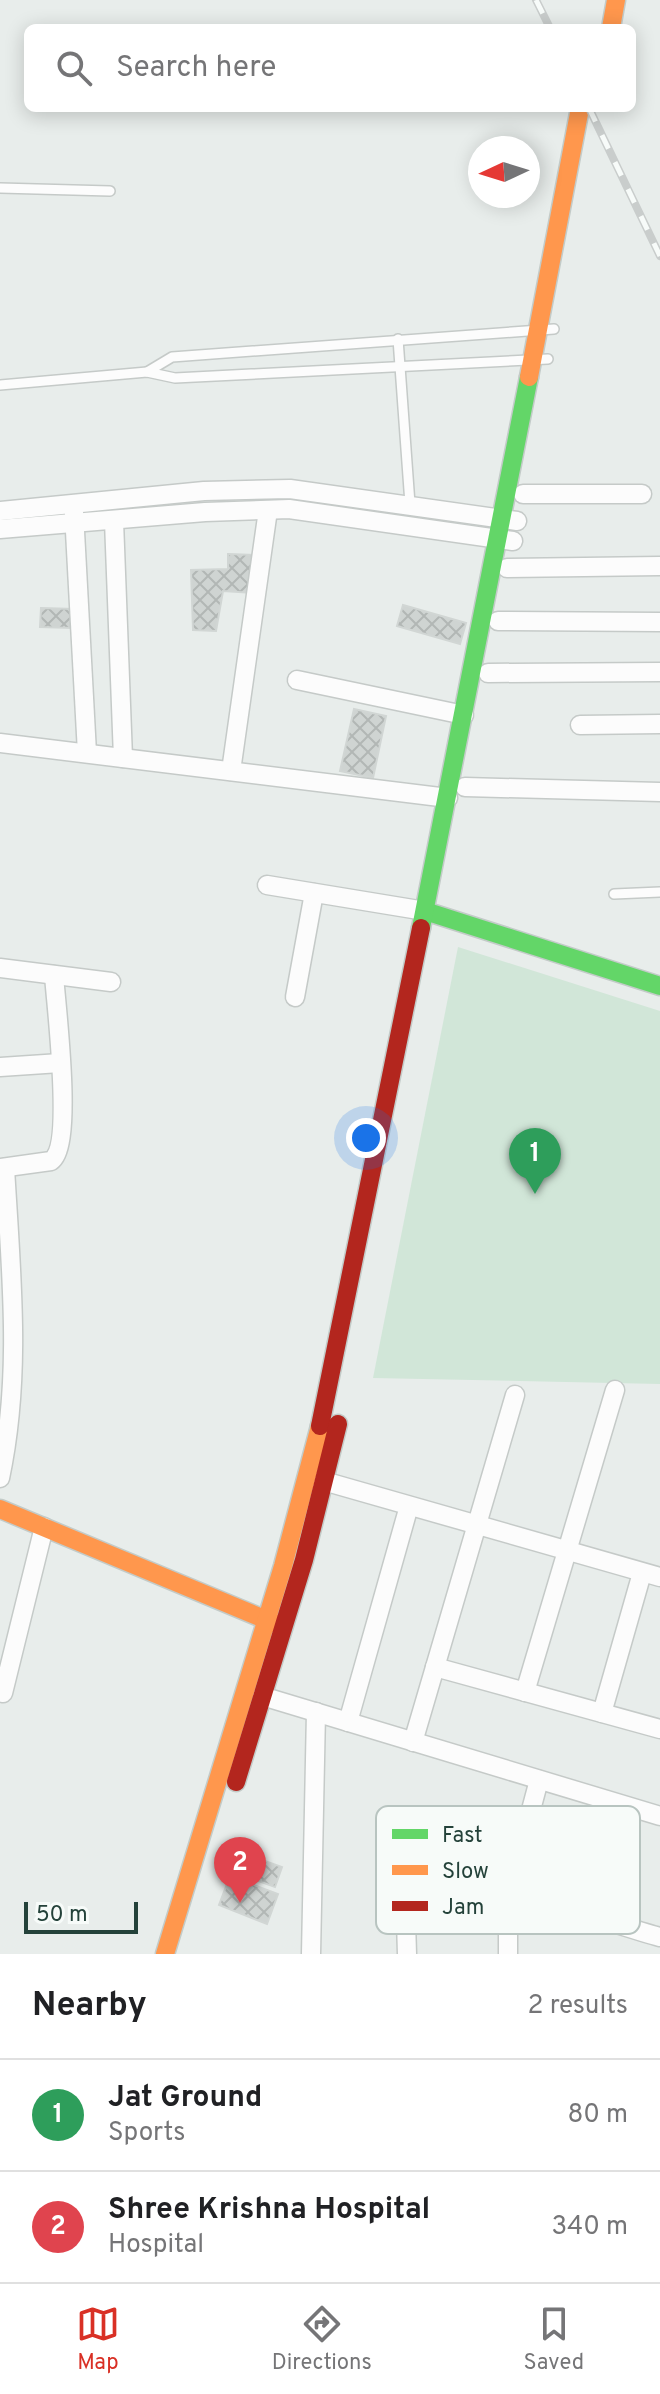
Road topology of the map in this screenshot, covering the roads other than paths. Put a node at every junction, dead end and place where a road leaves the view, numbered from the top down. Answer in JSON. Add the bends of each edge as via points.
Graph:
{"nodes":[{"id":1,"x":599,"y":0,"type":"edge"},
{"id":2,"x":616,"y":0,"type":"edge"},
{"id":3,"x":595,"y":24,"type":"edge"},
{"id":4,"x":612,"y":24,"type":"edge"},
{"id":5,"x":579,"y":112,"type":"edge"},
{"id":6,"x":596,"y":112,"type":"edge"},
{"id":7,"x":0,"y":188,"type":"edge"},
{"id":8,"x":110,"y":191,"type":"dead end"},
{"id":9,"x":545,"y":330,"type":"junction"},
{"id":10,"x":398,"y":339,"type":"junction"},
{"id":11,"x":540,"y":359,"type":"junction"},
{"id":12,"x":400,"y":367,"type":"junction"},
{"id":13,"x":147,"y":372,"type":"junction"},
{"id":14,"x":0,"y":385,"type":"edge"},
{"id":15,"x":523,"y":494,"type":"junction"},
{"id":16,"x":642,"y":494,"type":"dead end"},
{"id":17,"x":73,"y":504,"type":"junction"},
{"id":18,"x":410,"y":504,"type":"junction"},
{"id":19,"x":268,"y":510,"type":"junction"},
{"id":20,"x":0,"y":511,"type":"edge"},
{"id":21,"x":509,"y":520,"type":"junction"},
{"id":22,"x":114,"y":521,"type":"junction"},
{"id":23,"x":74,"y":524,"type":"junction"},
{"id":24,"x":0,"y":529,"type":"edge"},
{"id":25,"x":505,"y":540,"type":"junction"},
{"id":26,"x":660,"y":566,"type":"edge"},
{"id":27,"x":507,"y":568,"type":"junction"},
{"id":28,"x":498,"y":621,"type":"junction"},
{"id":29,"x":660,"y":622,"type":"edge"},
{"id":30,"x":660,"y":672,"type":"edge"},
{"id":31,"x":488,"y":673,"type":"junction"},
{"id":32,"x":297,"y":680,"type":"dead end"},
{"id":33,"x":464,"y":715,"type":"junction"},
{"id":34,"x":660,"y":724,"type":"edge"},
{"id":35,"x":580,"y":725,"type":"dead end"},
{"id":36,"x":0,"y":743,"type":"edge"},
{"id":37,"x":87,"y":753,"type":"junction"},
{"id":38,"x":123,"y":758,"type":"junction"},
{"id":39,"x":231,"y":771,"type":"junction"},
{"id":40,"x":465,"y":787,"type":"junction"},
{"id":41,"x":660,"y":792,"type":"edge"},
{"id":42,"x":448,"y":798,"type":"junction"},
{"id":43,"x":267,"y":885,"type":"dead end"},
{"id":44,"x":660,"y":892,"type":"edge"},
{"id":45,"x":314,"y":893,"type":"junction"},
{"id":46,"x":614,"y":894,"type":"dead end"},
{"id":47,"x":432,"y":914,"type":"junction"},
{"id":48,"x":0,"y":968,"type":"edge"},
{"id":49,"x":54,"y":975,"type":"junction"},
{"id":50,"x":111,"y":982,"type":"dead end"},
{"id":51,"x":660,"y":986,"type":"edge"},
{"id":52,"x":295,"y":997,"type":"dead end"},
{"id":53,"x":60,"y":1063,"type":"junction"},
{"id":54,"x":0,"y":1067,"type":"edge"},
{"id":55,"x":2,"y":1168,"type":"edge"},
{"id":56,"x":615,"y":1390,"type":"dead end"},
{"id":57,"x":515,"y":1395,"type":"dead end"},
{"id":58,"x":0,"y":1478,"type":"edge"},
{"id":59,"x":316,"y":1478,"type":"junction"},
{"id":60,"x":409,"y":1506,"type":"junction"},
{"id":61,"x":0,"y":1509,"type":"edge"},
{"id":62,"x":476,"y":1525,"type":"junction"},
{"id":63,"x":44,"y":1527,"type":"junction"},
{"id":64,"x":567,"y":1552,"type":"junction"},
{"id":65,"x":655,"y":1574,"type":"edge"},
{"id":66,"x":275,"y":1624,"type":"junction"},
{"id":67,"x":435,"y":1667,"type":"junction"},
{"id":68,"x":525,"y":1692,"type":"junction"},
{"id":69,"x":3,"y":1693,"type":"dead end"},
{"id":70,"x":262,"y":1696,"type":"junction"},
{"id":71,"x":316,"y":1712,"type":"junction"},
{"id":72,"x":602,"y":1713,"type":"junction"},
{"id":73,"x":348,"y":1722,"type":"junction"},
{"id":74,"x":660,"y":1729,"type":"edge"},
{"id":75,"x":413,"y":1742,"type":"junction"},
{"id":76,"x":539,"y":1780,"type":"junction"},
{"id":77,"x":532,"y":1806,"type":"edge"},
{"id":78,"x":626,"y":1806,"type":"edge"},
{"id":79,"x":640,"y":1810,"type":"edge"},
{"id":80,"x":660,"y":1816,"type":"edge"},
{"id":81,"x":640,"y":1932,"type":"edge"},
{"id":82,"x":406,"y":1934,"type":"edge"},
{"id":83,"x":660,"y":1937,"type":"edge"},
{"id":84,"x":165,"y":1954,"type":"edge"},
{"id":85,"x":183,"y":1954,"type":"edge"},
{"id":86,"x":311,"y":1954,"type":"edge"},
{"id":87,"x":407,"y":1954,"type":"edge"}],
"edges":[{"from":1,"to":3,"type":"main road"},
{"from":2,"to":4,"type":"main road"},
{"from":5,"to":9,"type":"main road"},
{"from":6,"to":9,"type":"main road"},
{"from":7,"to":8,"type":"lane"},
{"from":9,"to":10,"type":"lane"},
{"from":9,"to":11,"type":"main road"},
{"from":10,"to":12,"type":"lane"},
{"from":10,"to":13,"type":"lane","via":[[172,357]]},
{"from":11,"to":12,"type":"lane"},
{"from":11,"to":15,"type":"main road"},
{"from":11,"to":21,"type":"main road"},
{"from":12,"to":13,"type":"lane","via":[[175,378]]},
{"from":12,"to":18,"type":"lane"},
{"from":13,"to":14,"type":"lane"},
{"from":15,"to":16,"type":"street"},
{"from":15,"to":21,"type":"main road"},
{"from":17,"to":18,"type":"street","via":[[290,489]]},
{"from":17,"to":20,"type":"street"},
{"from":17,"to":23,"type":"street"},
{"from":18,"to":21,"type":"street"},
{"from":19,"to":22,"type":"street"},
{"from":19,"to":25,"type":"street"},
{"from":19,"to":39,"type":"street"},
{"from":21,"to":25,"type":"main road"},
{"from":22,"to":23,"type":"street"},
{"from":22,"to":38,"type":"street"},
{"from":23,"to":24,"type":"street"},
{"from":23,"to":37,"type":"street"},
{"from":25,"to":27,"type":"main road"},
{"from":25,"to":33,"type":"main road"},
{"from":26,"to":27,"type":"street"},
{"from":27,"to":28,"type":"main road"},
{"from":28,"to":29,"type":"street"},
{"from":28,"to":31,"type":"main road"},
{"from":30,"to":31,"type":"street"},
{"from":31,"to":40,"type":"main road"},
{"from":32,"to":33,"type":"street"},
{"from":33,"to":42,"type":"main road"},
{"from":34,"to":35,"type":"street"},
{"from":36,"to":37,"type":"street"},
{"from":37,"to":38,"type":"street"},
{"from":38,"to":39,"type":"street"},
{"from":39,"to":42,"type":"street"},
{"from":40,"to":41,"type":"street"},
{"from":40,"to":47,"type":"main road"},
{"from":42,"to":47,"type":"main road"},
{"from":43,"to":45,"type":"street"},
{"from":44,"to":46,"type":"lane"},
{"from":45,"to":47,"type":"street"},
{"from":45,"to":52,"type":"street"},
{"from":47,"to":51,"type":"main road"},
{"from":47,"to":59,"type":"main road","via":[[394,1109],[323,1415]]},
{"from":48,"to":49,"type":"street"},
{"from":49,"to":50,"type":"street"},
{"from":49,"to":53,"type":"street"},
{"from":53,"to":54,"type":"street"},
{"from":53,"to":55,"type":"street","via":[[63,1113],[57,1157]]},
{"from":55,"to":58,"type":"street","via":[[15,1332]]},
{"from":56,"to":64,"type":"street"},
{"from":57,"to":62,"type":"street"},
{"from":59,"to":60,"type":"street"},
{"from":59,"to":66,"type":"main road"},
{"from":60,"to":62,"type":"street"},
{"from":60,"to":73,"type":"street"},
{"from":61,"to":63,"type":"main road"},
{"from":62,"to":64,"type":"street"},
{"from":62,"to":67,"type":"street"},
{"from":63,"to":66,"type":"main road"},
{"from":63,"to":69,"type":"street"},
{"from":64,"to":65,"type":"street"},
{"from":64,"to":68,"type":"street"},
{"from":65,"to":72,"type":"street"},
{"from":66,"to":70,"type":"main road"},
{"from":66,"to":84,"type":"main road"},
{"from":67,"to":68,"type":"street"},
{"from":67,"to":75,"type":"street"},
{"from":68,"to":72,"type":"street"},
{"from":70,"to":71,"type":"street"},
{"from":70,"to":85,"type":"main road"},
{"from":71,"to":73,"type":"street"},
{"from":71,"to":86,"type":"street"},
{"from":72,"to":74,"type":"street"},
{"from":73,"to":75,"type":"street"},
{"from":75,"to":76,"type":"street"},
{"from":76,"to":77,"type":"street"},
{"from":76,"to":78,"type":"street"},
{"from":79,"to":80,"type":"street"},
{"from":81,"to":83,"type":"street"},
{"from":82,"to":87,"type":"street"}]}
